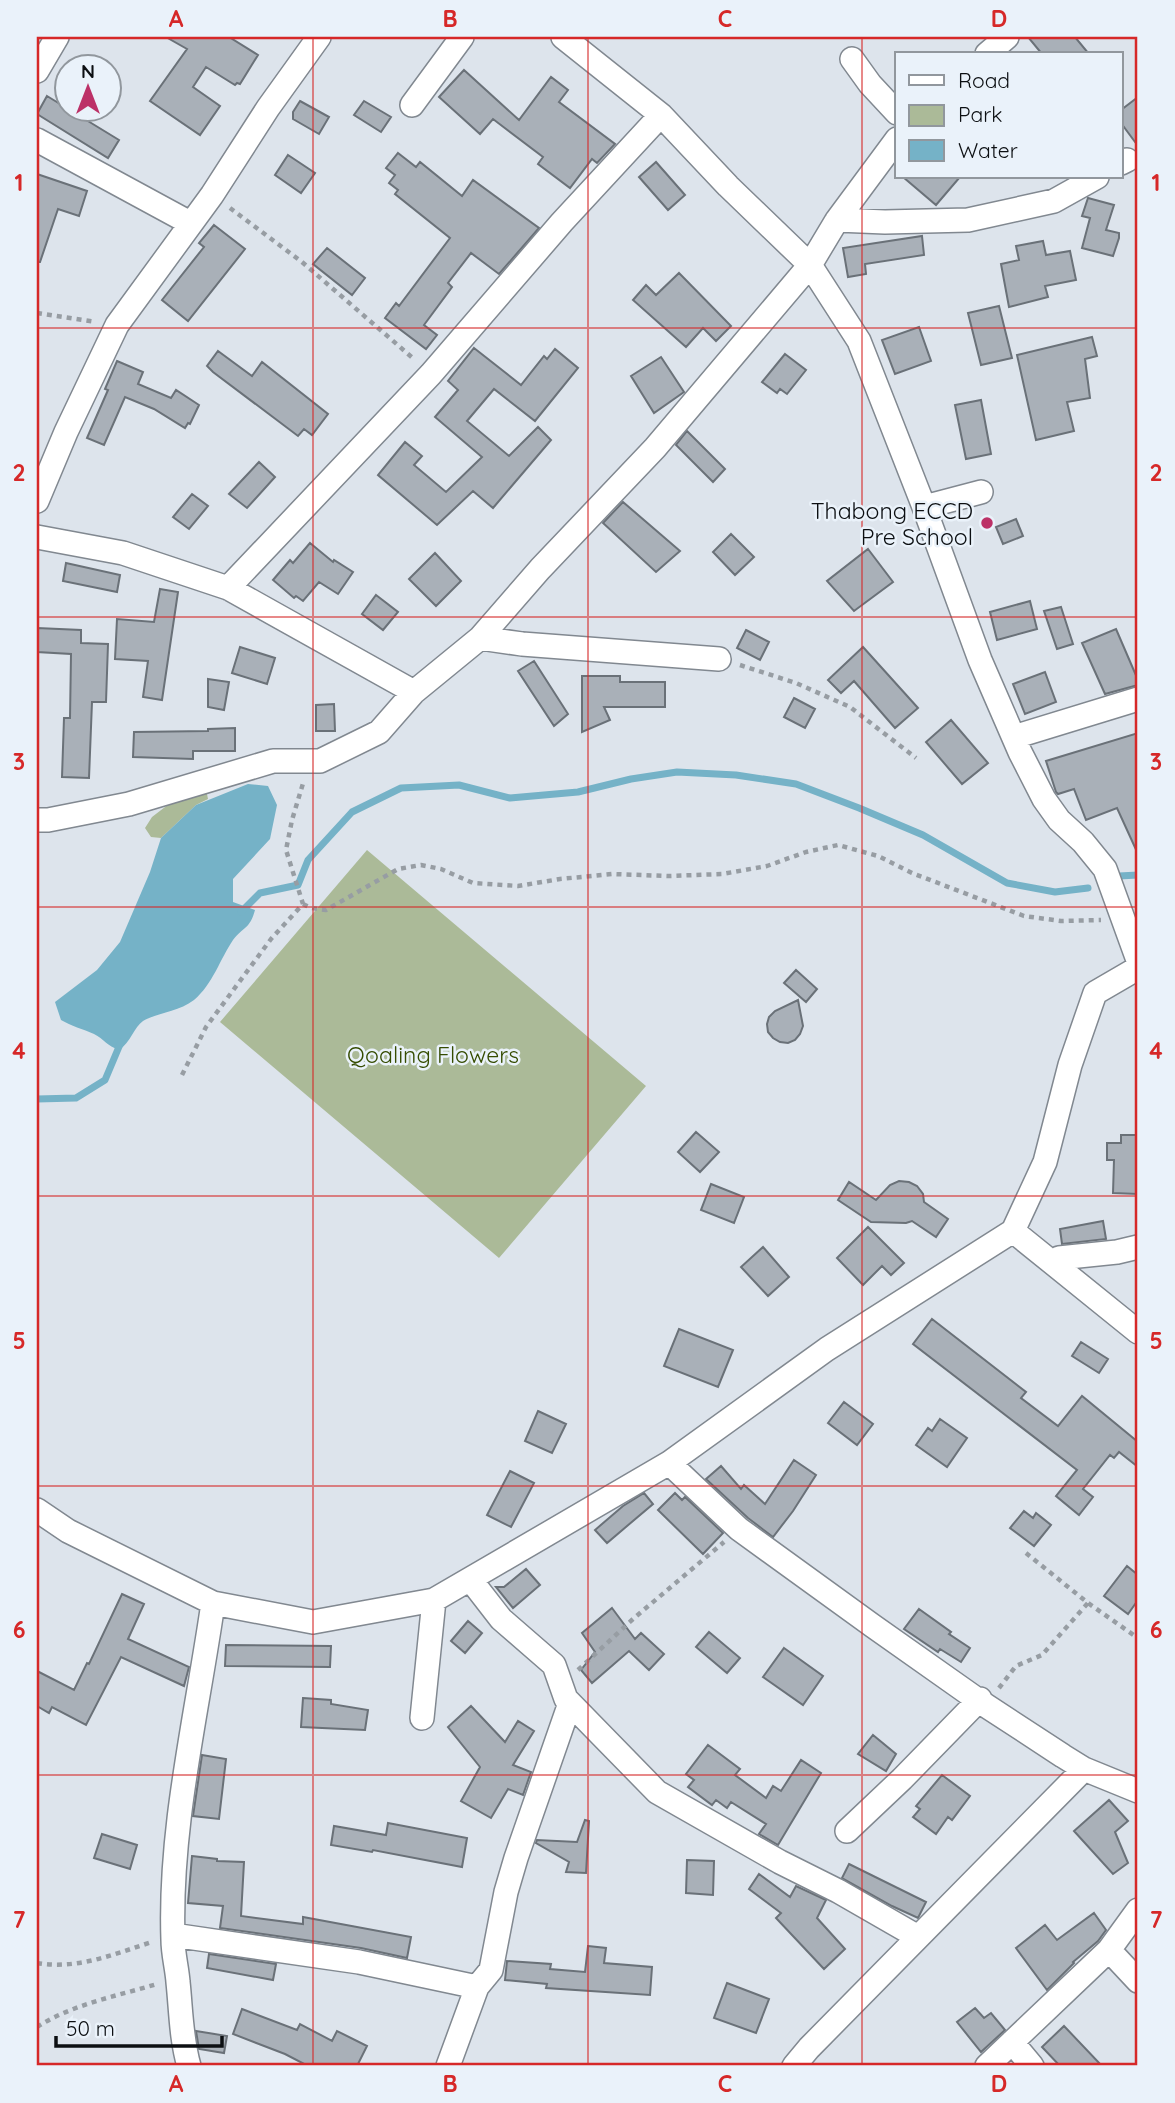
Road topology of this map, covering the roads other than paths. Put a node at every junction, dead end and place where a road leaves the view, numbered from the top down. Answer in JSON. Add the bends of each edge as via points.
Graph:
{"nodes":[{"id":1,"x":57,"y":37,"type":"edge"},
{"id":2,"x":319,"y":37,"type":"edge"},
{"id":3,"x":461,"y":37,"type":"edge"},
{"id":4,"x":1007,"y":37,"type":"edge"},
{"id":5,"x":578,"y":41,"type":"edge"},
{"id":6,"x":989,"y":52,"type":"edge"},
{"id":7,"x":852,"y":60,"type":"dead end"},
{"id":8,"x":37,"y":71,"type":"edge"},
{"id":9,"x":412,"y":105,"type":"dead end"},
{"id":10,"x":895,"y":111,"type":"edge"},
{"id":11,"x":662,"y":115,"type":"junction"},
{"id":12,"x":37,"y":140,"type":"edge"},
{"id":13,"x":895,"y":142,"type":"edge"},
{"id":14,"x":1095,"y":178,"type":"edge"},
{"id":15,"x":837,"y":220,"type":"junction"},
{"id":16,"x":190,"y":223,"type":"junction"},
{"id":17,"x":810,"y":265,"type":"junction"},
{"id":18,"x":981,"y":492,"type":"dead end"},
{"id":19,"x":37,"y":501,"type":"edge"},
{"id":20,"x":924,"y":507,"type":"junction"},
{"id":21,"x":37,"y":537,"type":"edge"},
{"id":22,"x":228,"y":587,"type":"junction"},
{"id":23,"x":480,"y":638,"type":"junction"},
{"id":24,"x":719,"y":659,"type":"road end"},
{"id":25,"x":414,"y":692,"type":"junction"},
{"id":26,"x":1138,"y":699,"type":"edge"},
{"id":27,"x":1014,"y":737,"type":"junction"},
{"id":28,"x":37,"y":820,"type":"edge"},
{"id":29,"x":1138,"y":960,"type":"edge"},
{"id":30,"x":1138,"y":968,"type":"edge"},
{"id":31,"x":1013,"y":1231,"type":"junction"},
{"id":32,"x":1138,"y":1247,"type":"edge"},
{"id":33,"x":1059,"y":1267,"type":"junction"},
{"id":34,"x":1138,"y":1332,"type":"edge"},
{"id":35,"x":668,"y":1463,"type":"junction"},
{"id":36,"x":39,"y":1519,"type":"edge"},
{"id":37,"x":470,"y":1579,"type":"junction"},
{"id":38,"x":434,"y":1600,"type":"junction"},
{"id":39,"x":213,"y":1603,"type":"junction"},
{"id":40,"x":566,"y":1696,"type":"junction"},
{"id":41,"x":982,"y":1702,"type":"junction"},
{"id":42,"x":422,"y":1718,"type":"dead end"},
{"id":43,"x":1084,"y":1769,"type":"junction"},
{"id":44,"x":1138,"y":1791,"type":"edge"},
{"id":45,"x":848,"y":1831,"type":"dead end"},
{"id":46,"x":1138,"y":1910,"type":"edge"},
{"id":47,"x":173,"y":1935,"type":"junction"},
{"id":48,"x":918,"y":1937,"type":"junction"},
{"id":49,"x":1109,"y":1950,"type":"junction"},
{"id":50,"x":1138,"y":1981,"type":"edge"},
{"id":51,"x":477,"y":1987,"type":"junction"},
{"id":52,"x":1012,"y":2042,"type":"junction"},
{"id":53,"x":189,"y":2066,"type":"edge"},
{"id":54,"x":448,"y":2066,"type":"edge"},
{"id":55,"x":794,"y":2066,"type":"edge"},
{"id":56,"x":987,"y":2066,"type":"edge"},
{"id":57,"x":1032,"y":2066,"type":"edge"}],
"edges":[{"from":1,"to":8,"type":"street"},
{"from":2,"to":16,"type":"street"},
{"from":3,"to":9,"type":"street"},
{"from":4,"to":6,"type":"street"},
{"from":5,"to":11,"type":"street"},
{"from":7,"to":10,"type":"street"},
{"from":11,"to":17,"type":"street"},
{"from":11,"to":22,"type":"street","via":[[431,374]]},
{"from":12,"to":16,"type":"street"},
{"from":13,"to":15,"type":"street"},
{"from":14,"to":15,"type":"street","via":[[1054,201],[968,220]]},
{"from":15,"to":17,"type":"street"},
{"from":16,"to":19,"type":"street","via":[[117,325]]},
{"from":17,"to":20,"type":"street","via":[[859,341]]},
{"from":17,"to":23,"type":"street","via":[[655,448]]},
{"from":18,"to":20,"type":"street"},
{"from":20,"to":27,"type":"street","via":[[979,660]]},
{"from":21,"to":22,"type":"street","via":[[123,553]]},
{"from":22,"to":25,"type":"street"},
{"from":23,"to":24,"type":"street"},
{"from":23,"to":25,"type":"street"},
{"from":25,"to":28,"type":"street","via":[[379,732],[320,761],[273,761],[129,804]]},
{"from":26,"to":27,"type":"street"},
{"from":27,"to":29,"type":"street","via":[[1044,799],[1105,869]]},
{"from":30,"to":31,"type":"street","via":[[1095,993],[1070,1065],[1045,1162]]},
{"from":31,"to":33,"type":"street"},
{"from":31,"to":35,"type":"street","via":[[827,1349]]},
{"from":32,"to":33,"type":"street","via":[[1059,1258]]},
{"from":33,"to":34,"type":"street"},
{"from":35,"to":37,"type":"street"},
{"from":35,"to":41,"type":"street","via":[[739,1529]]},
{"from":36,"to":39,"type":"street"},
{"from":37,"to":38,"type":"street"},
{"from":37,"to":40,"type":"street","via":[[501,1619],[554,1665]]},
{"from":38,"to":39,"type":"street","via":[[313,1622]]},
{"from":38,"to":42,"type":"street"},
{"from":39,"to":47,"type":"street","via":[[173,1873]]},
{"from":40,"to":48,"type":"street","via":[[657,1792]]},
{"from":40,"to":51,"type":"street","via":[[506,1892],[491,1970]]},
{"from":41,"to":43,"type":"street"},
{"from":41,"to":45,"type":"street"},
{"from":43,"to":44,"type":"street"},
{"from":43,"to":48,"type":"street"},
{"from":46,"to":49,"type":"street"},
{"from":47,"to":51,"type":"street","via":[[359,1962]]},
{"from":47,"to":53,"type":"street"},
{"from":48,"to":55,"type":"street"},
{"from":49,"to":50,"type":"street"},
{"from":49,"to":52,"type":"street"},
{"from":51,"to":54,"type":"street"},
{"from":52,"to":56,"type":"street"},
{"from":52,"to":57,"type":"street"}]}
